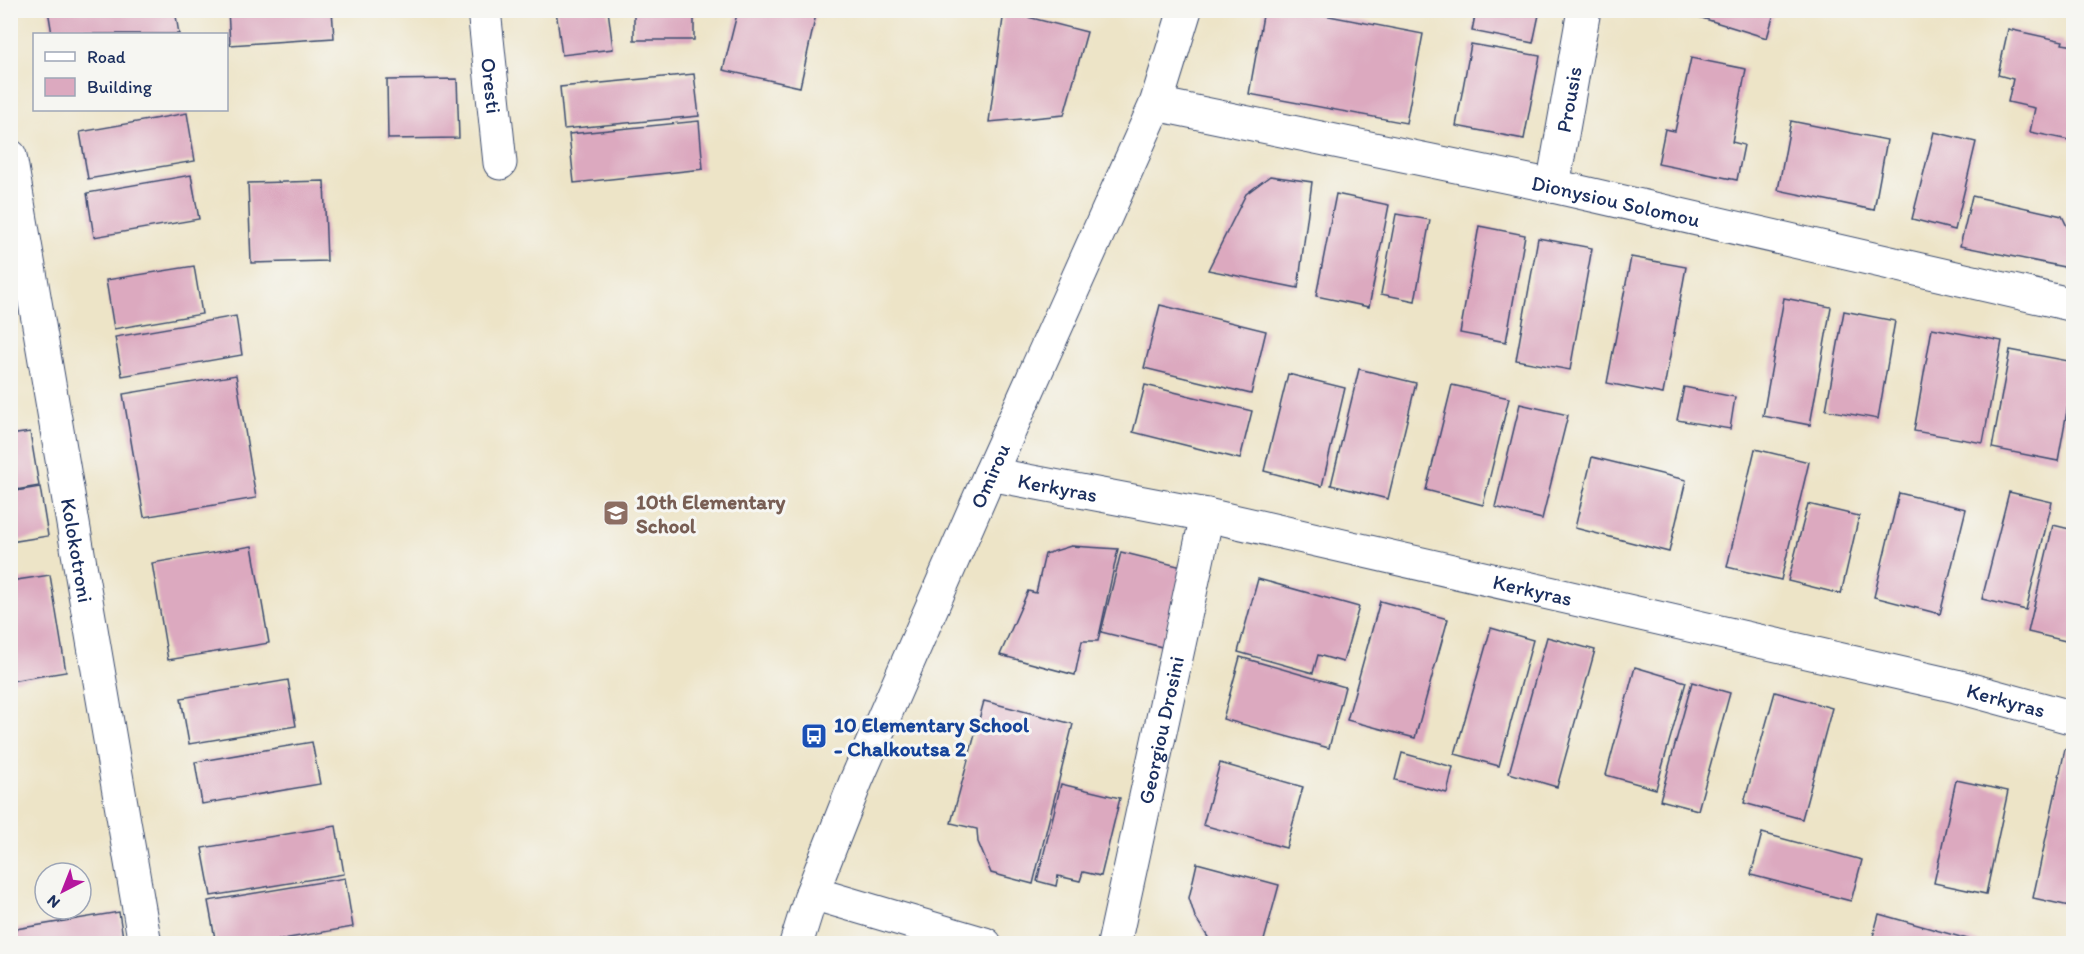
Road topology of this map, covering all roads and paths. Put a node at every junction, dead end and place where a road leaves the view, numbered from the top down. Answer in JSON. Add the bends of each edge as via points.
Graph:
{"nodes":[{"id":1,"x":484,"y":10,"type":"edge"},
{"id":2,"x":1584,"y":10,"type":"edge"},
{"id":3,"x":1179,"y":12,"type":"edge"},
{"id":4,"x":1156,"y":104,"type":"junction"},
{"id":5,"x":10,"y":156,"type":"edge"},
{"id":6,"x":500,"y":163,"type":"dead end"},
{"id":7,"x":1553,"y":186,"type":"junction"},
{"id":8,"x":2073,"y":305,"type":"edge"},
{"id":9,"x":990,"y":474,"type":"junction"},
{"id":10,"x":1207,"y":515,"type":"junction"},
{"id":11,"x":2073,"y":718,"type":"edge"},
{"id":12,"x":812,"y":893,"type":"junction"},
{"id":13,"x":146,"y":944,"type":"edge"},
{"id":14,"x":796,"y":944,"type":"edge"},
{"id":15,"x":985,"y":944,"type":"edge"},
{"id":16,"x":1114,"y":944,"type":"edge"}],
"edges":[{"from":1,"to":6,"type":"street","name":"Oresti"},
{"from":2,"to":7,"type":"street","name":"Prousis"},
{"from":3,"to":4,"type":"street","name":"Omirou"},
{"from":4,"to":7,"type":"street","name":"Dionysiou Solomou"},
{"from":4,"to":9,"type":"street","name":"Omirou"},
{"from":5,"to":13,"type":"street","name":"Kolokotroni"},
{"from":7,"to":8,"type":"street","name":"Dionysiou Solomou"},
{"from":9,"to":10,"type":"street","name":"Kerkyras"},
{"from":9,"to":12,"type":"street","name":"Omirou","via":[[856,781]]},
{"from":10,"to":11,"type":"street","name":"Kerkyras","via":[[1956,686]]},
{"from":10,"to":16,"type":"street","name":"Georgiou Drosini"},
{"from":12,"to":14,"type":"street","name":"Omirou"},
{"from":12,"to":15,"type":"street"}]}
